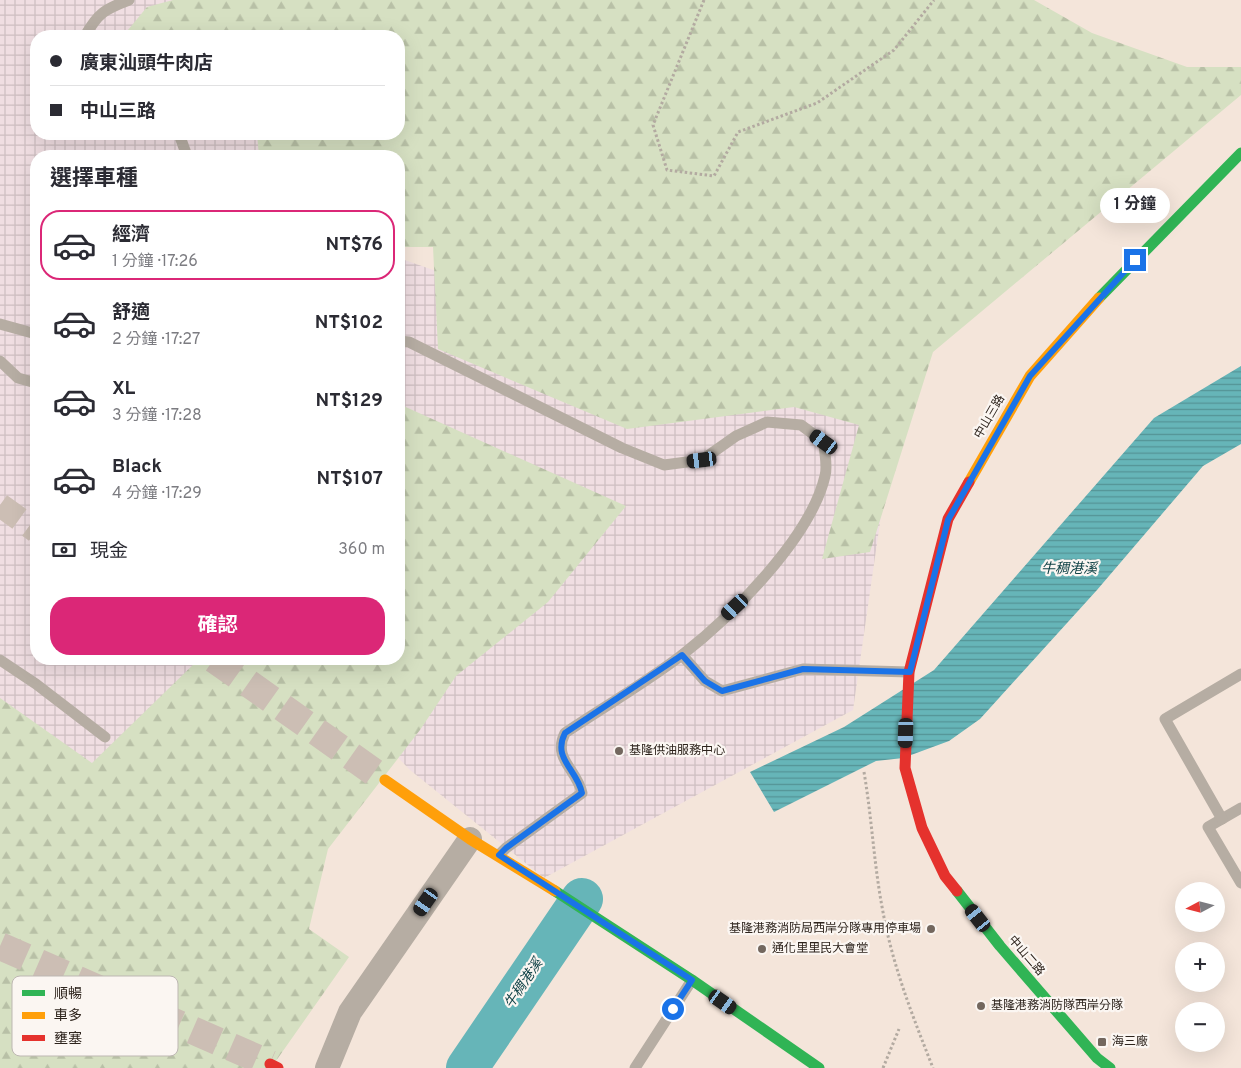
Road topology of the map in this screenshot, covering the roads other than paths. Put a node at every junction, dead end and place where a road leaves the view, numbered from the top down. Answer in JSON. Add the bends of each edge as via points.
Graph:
{"nodes":[{"id":1,"x":129,"y":0,"type":"edge"},
{"id":2,"x":89,"y":30,"type":"edge"},
{"id":3,"x":1241,"y":153,"type":"edge"},
{"id":4,"x":0,"y":324,"type":"edge"},
{"id":5,"x":30,"y":332,"type":"edge"},
{"id":6,"x":405,"y":342,"type":"edge"},
{"id":7,"x":0,"y":361,"type":"edge"},
{"id":8,"x":30,"y":381,"type":"edge"},
{"id":9,"x":682,"y":655,"type":"junction"},
{"id":10,"x":0,"y":660,"type":"edge"},
{"id":11,"x":1241,"y":674,"type":"edge"},
{"id":12,"x":909,"y":677,"type":"junction"},
{"id":13,"x":105,"y":737,"type":"dead end"},
{"id":14,"x":905,"y":768,"type":"joint"},
{"id":15,"x":385,"y":780,"type":"tunnel mouth"},
{"id":16,"x":1241,"y":808,"type":"edge"},
{"id":17,"x":1222,"y":819,"type":"junction"},
{"id":18,"x":470,"y":839,"type":"junction"},
{"id":19,"x":499,"y":855,"type":"junction"},
{"id":20,"x":1241,"y":883,"type":"edge"},
{"id":21,"x":692,"y":980,"type":"junction"},
{"id":22,"x":327,"y":1068,"type":"edge"},
{"id":23,"x":635,"y":1068,"type":"edge"},
{"id":24,"x":819,"y":1068,"type":"edge"},
{"id":25,"x":1110,"y":1068,"type":"edge"}],
"edges":[{"from":1,"to":2,"type":"lane","via":[[96,18]]},
{"from":3,"to":12,"type":"street","name":"中山三路","via":[[1122,273],[1030,376],[948,520]]},
{"from":4,"to":5,"type":"lane"},
{"from":6,"to":9,"type":"lane","via":[[622,448],[664,465],[702,460],[736,436],[767,422],[801,425],[824,442],[826,474],[810,518],[775,564],[735,607]]},
{"from":7,"to":8,"type":"lane","via":[[18,378]]},
{"from":9,"to":12,"type":"lane","via":[[705,681],[722,691],[803,669]]},
{"from":9,"to":19,"type":"lane","via":[[565,733],[560,744],[561,753],[582,793]]},
{"from":10,"to":13,"type":"lane"},
{"from":11,"to":17,"type":"lane","via":[[1165,719]]},
{"from":12,"to":14,"type":"street","name":"中山三路"},
{"from":14,"to":25,"type":"street","name":"中山二路","via":[[922,828],[945,876],[1000,946],[1097,1058]]},
{"from":15,"to":18,"type":"street"},
{"from":16,"to":17,"type":"lane"},
{"from":17,"to":20,"type":"lane","via":[[1208,827]]},
{"from":18,"to":19,"type":"street"},
{"from":18,"to":22,"type":"street","via":[[350,1012]]},
{"from":19,"to":21,"type":"street"},
{"from":21,"to":23,"type":"lane"},
{"from":21,"to":24,"type":"street"}]}
